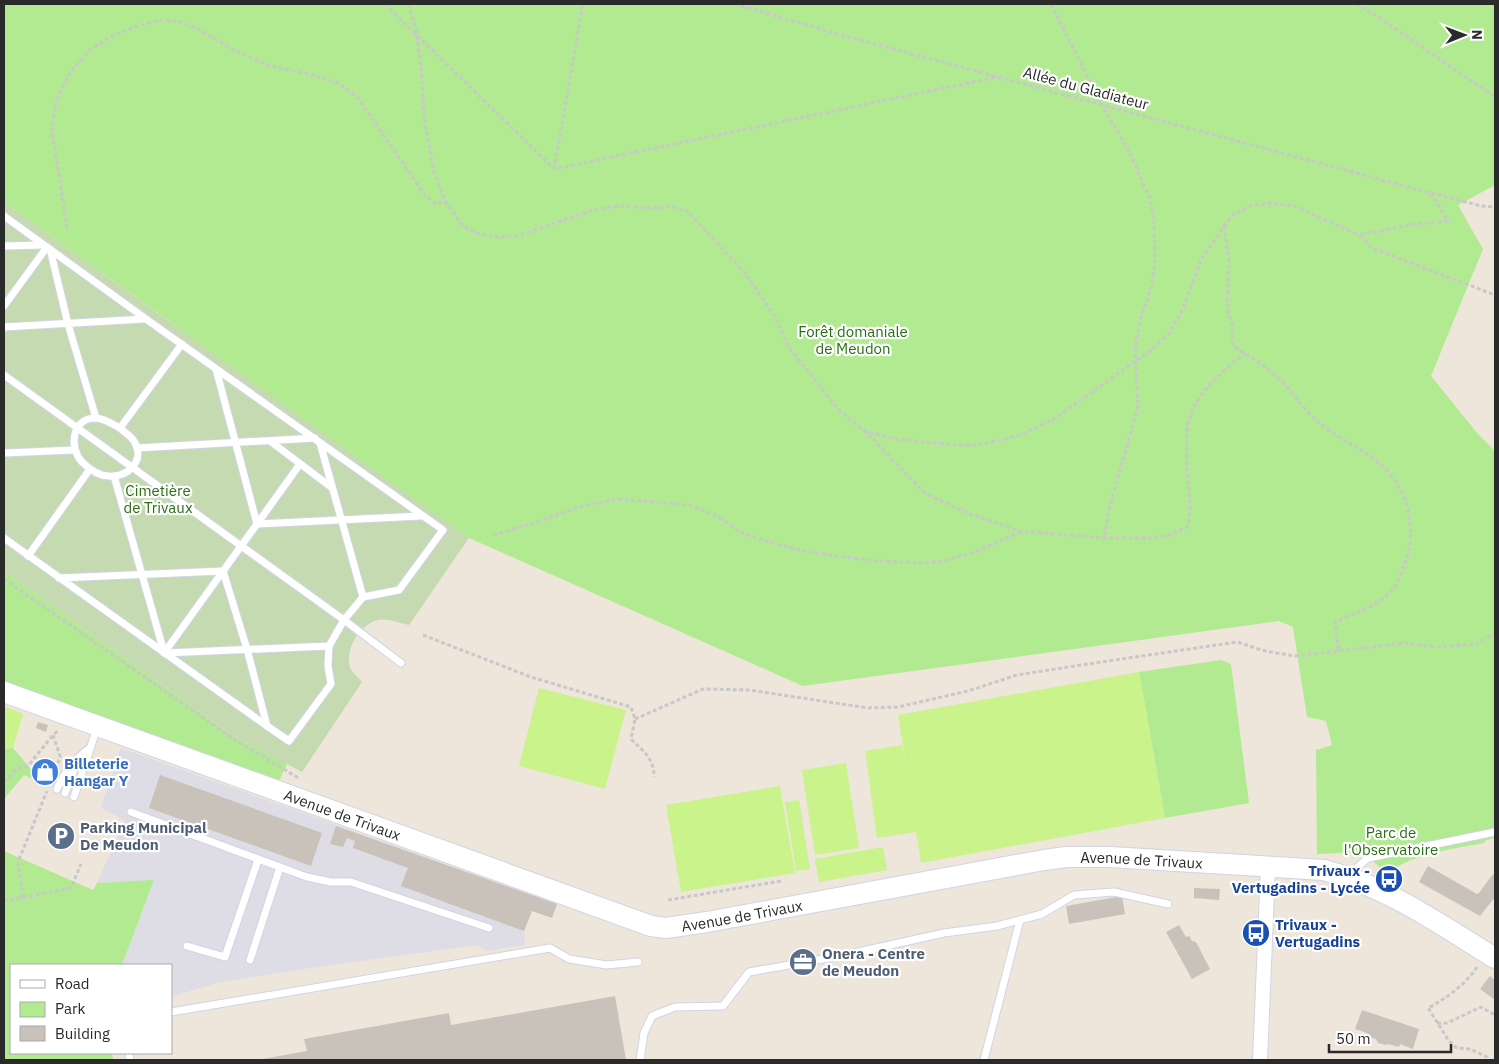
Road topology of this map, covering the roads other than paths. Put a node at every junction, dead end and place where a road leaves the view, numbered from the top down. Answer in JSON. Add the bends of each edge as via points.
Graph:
{"nodes":[{"id":1,"x":4,"y":216,"type":"edge"},
{"id":2,"x":4,"y":246,"type":"edge"},
{"id":3,"x":47,"y":247,"type":"junction"},
{"id":4,"x":4,"y":306,"type":"edge"},
{"id":5,"x":146,"y":319,"type":"junction"},
{"id":6,"x":68,"y":324,"type":"junction"},
{"id":7,"x":4,"y":327,"type":"edge"},
{"id":8,"x":182,"y":344,"type":"junction"},
{"id":9,"x":216,"y":369,"type":"junction"},
{"id":10,"x":4,"y":375,"type":"edge"},
{"id":11,"x":96,"y":418,"type":"junction"},
{"id":12,"x":77,"y":428,"type":"junction"},
{"id":13,"x":120,"y":428,"type":"junction"},
{"id":14,"x":318,"y":440,"type":"junction"},
{"id":15,"x":270,"y":441,"type":"junction"},
{"id":16,"x":235,"y":442,"type":"junction"},
{"id":17,"x":137,"y":448,"type":"junction"},
{"id":18,"x":74,"y":450,"type":"junction"},
{"id":19,"x":4,"y":453,"type":"edge"},
{"id":20,"x":300,"y":464,"type":"junction"},
{"id":21,"x":133,"y":468,"type":"junction"},
{"id":22,"x":90,"y":469,"type":"junction"},
{"id":23,"x":114,"y":476,"type":"junction"},
{"id":24,"x":332,"y":487,"type":"junction"},
{"id":25,"x":422,"y":516,"type":"junction"},
{"id":26,"x":340,"y":520,"type":"junction"},
{"id":27,"x":258,"y":524,"type":"junction"},
{"id":28,"x":4,"y":538,"type":"edge"},
{"id":29,"x":242,"y":546,"type":"junction"},
{"id":30,"x":28,"y":556,"type":"junction"},
{"id":31,"x":223,"y":571,"type":"junction"},
{"id":32,"x":142,"y":574,"type":"junction"},
{"id":33,"x":59,"y":578,"type":"junction"},
{"id":34,"x":362,"y":597,"type":"junction"},
{"id":35,"x":344,"y":620,"type":"junction"},
{"id":36,"x":329,"y":646,"type":"junction"},
{"id":37,"x":247,"y":649,"type":"junction"},
{"id":38,"x":164,"y":653,"type":"junction"},
{"id":39,"x":400,"y":663,"type":"dead end"},
{"id":40,"x":4,"y":692,"type":"edge"},
{"id":41,"x":267,"y":726,"type":"junction"},
{"id":42,"x":97,"y":727,"type":"junction"},
{"id":43,"x":91,"y":748,"type":"junction"},
{"id":44,"x":79,"y":757,"type":"junction"},
{"id":45,"x":53,"y":787,"type":"road end"},
{"id":46,"x":65,"y":793,"type":"dead end"},
{"id":47,"x":74,"y":797,"type":"dead end"},
{"id":48,"x":131,"y":812,"type":"dead end"},
{"id":49,"x":1495,"y":832,"type":"edge"},
{"id":50,"x":258,"y":860,"type":"junction"},
{"id":51,"x":280,"y":868,"type":"junction"},
{"id":52,"x":1268,"y":868,"type":"junction"},
{"id":53,"x":1347,"y":876,"type":"junction"},
{"id":54,"x":1168,"y":904,"type":"dead end"},
{"id":55,"x":1020,"y":920,"type":"junction"},
{"id":56,"x":489,"y":928,"type":"dead end"},
{"id":57,"x":187,"y":946,"type":"dead end"},
{"id":58,"x":1490,"y":955,"type":"edge"},
{"id":59,"x":250,"y":960,"type":"dead end"},
{"id":60,"x":638,"y":962,"type":"dead end"},
{"id":61,"x":172,"y":1012,"type":"edge"},
{"id":62,"x":640,"y":1060,"type":"edge"},
{"id":63,"x":984,"y":1060,"type":"edge"},
{"id":64,"x":1260,"y":1060,"type":"edge"}],
"edges":[{"from":1,"to":3,"type":"lane"},
{"from":2,"to":3,"type":"lane"},
{"from":3,"to":4,"type":"lane"},
{"from":3,"to":5,"type":"lane"},
{"from":3,"to":6,"type":"lane"},
{"from":5,"to":6,"type":"lane"},
{"from":5,"to":8,"type":"lane"},
{"from":6,"to":7,"type":"lane"},
{"from":6,"to":11,"type":"lane"},
{"from":8,"to":9,"type":"lane"},
{"from":8,"to":13,"type":"lane"},
{"from":9,"to":14,"type":"lane"},
{"from":9,"to":16,"type":"lane"},
{"from":10,"to":12,"type":"lane"},
{"from":11,"to":12,"type":"lane","via":[[86,420]]},
{"from":11,"to":13,"type":"lane"},
{"from":12,"to":18,"type":"lane"},
{"from":12,"to":21,"type":"lane"},
{"from":13,"to":17,"type":"lane"},
{"from":14,"to":15,"type":"lane"},
{"from":14,"to":24,"type":"lane"},
{"from":14,"to":25,"type":"lane"},
{"from":15,"to":16,"type":"lane"},
{"from":15,"to":20,"type":"lane"},
{"from":16,"to":17,"type":"lane"},
{"from":16,"to":27,"type":"lane"},
{"from":17,"to":21,"type":"lane","via":[[137,462]]},
{"from":18,"to":19,"type":"lane"},
{"from":18,"to":22,"type":"lane"},
{"from":20,"to":24,"type":"lane"},
{"from":20,"to":27,"type":"lane"},
{"from":21,"to":23,"type":"lane"},
{"from":21,"to":29,"type":"lane"},
{"from":22,"to":23,"type":"lane","via":[[104,476]]},
{"from":22,"to":30,"type":"lane"},
{"from":23,"to":32,"type":"lane"},
{"from":24,"to":26,"type":"lane"},
{"from":25,"to":26,"type":"lane"},
{"from":25,"to":34,"type":"lane","via":[[443,530],[399,590]]},
{"from":26,"to":27,"type":"lane"},
{"from":26,"to":34,"type":"lane"},
{"from":27,"to":29,"type":"lane"},
{"from":28,"to":30,"type":"lane"},
{"from":29,"to":31,"type":"lane"},
{"from":29,"to":35,"type":"lane"},
{"from":30,"to":33,"type":"lane"},
{"from":31,"to":32,"type":"lane"},
{"from":31,"to":37,"type":"lane"},
{"from":31,"to":38,"type":"lane"},
{"from":32,"to":33,"type":"lane"},
{"from":32,"to":38,"type":"lane"},
{"from":33,"to":38,"type":"lane"},
{"from":34,"to":35,"type":"lane"},
{"from":35,"to":36,"type":"lane"},
{"from":35,"to":39,"type":"lane"},
{"from":36,"to":37,"type":"lane"},
{"from":36,"to":41,"type":"lane","via":[[331,684],[289,741]]},
{"from":37,"to":38,"type":"lane"},
{"from":37,"to":41,"type":"lane"},
{"from":38,"to":41,"type":"lane"},
{"from":40,"to":42,"type":"main road","name":"Avenue de Trivaux"},
{"from":42,"to":43,"type":"lane"},
{"from":42,"to":52,"type":"main road","name":"Avenue de Trivaux","via":[[651,926],[666,928],[1066,857]]},
{"from":43,"to":44,"type":"lane"},
{"from":43,"to":47,"type":"lane"},
{"from":44,"to":45,"type":"lane"},
{"from":44,"to":46,"type":"lane"},
{"from":48,"to":50,"type":"lane"},
{"from":49,"to":53,"type":"lane","via":[[1368,858]]},
{"from":50,"to":51,"type":"lane"},
{"from":50,"to":57,"type":"lane","via":[[225,957]]},
{"from":51,"to":56,"type":"lane","via":[[306,877],[351,882]]},
{"from":51,"to":59,"type":"lane"},
{"from":52,"to":53,"type":"main road","name":"Avenue de Trivaux","via":[[1324,870]]},
{"from":52,"to":64,"type":"street"},
{"from":53,"to":58,"type":"main road","name":"Avenue de Trivaux","via":[[1393,897]]},
{"from":54,"to":55,"type":"lane","via":[[1114,892],[1074,895],[1042,914]]},
{"from":55,"to":62,"type":"lane","via":[[749,972],[723,1006],[675,1008],[652,1016],[644,1033]]},
{"from":55,"to":63,"type":"lane"},
{"from":60,"to":61,"type":"lane","via":[[607,965],[569,959],[550,948]]}]}
